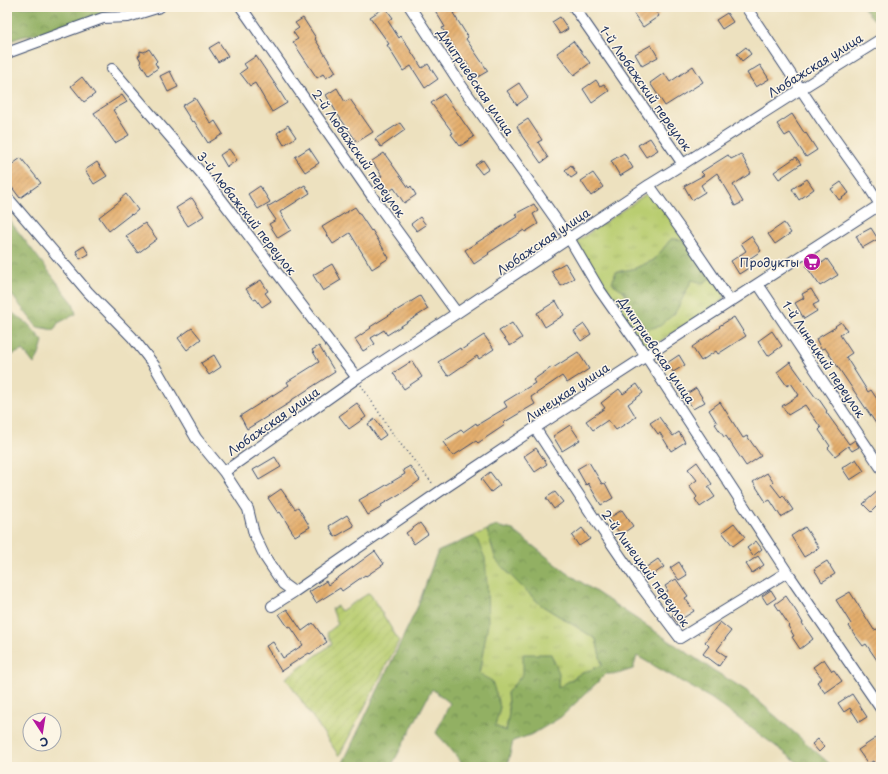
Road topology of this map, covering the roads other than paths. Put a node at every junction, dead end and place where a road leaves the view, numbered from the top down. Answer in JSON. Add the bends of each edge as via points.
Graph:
{"nodes":[{"id":1,"x":160,"y":7,"type":"edge"},
{"id":2,"x":241,"y":7,"type":"edge"},
{"id":3,"x":410,"y":7,"type":"edge"},
{"id":4,"x":574,"y":7,"type":"edge"},
{"id":5,"x":746,"y":7,"type":"edge"},
{"id":6,"x":881,"y":39,"type":"edge"},
{"id":7,"x":7,"y":53,"type":"edge"},
{"id":8,"x":112,"y":69,"type":"dead end"},
{"id":9,"x":801,"y":88,"type":"junction"},
{"id":10,"x":683,"y":164,"type":"junction"},
{"id":11,"x":649,"y":185,"type":"junction"},
{"id":12,"x":7,"y":196,"type":"edge"},
{"id":13,"x":881,"y":205,"type":"edge"},
{"id":14,"x":569,"y":238,"type":"junction"},
{"id":15,"x":758,"y":284,"type":"junction"},
{"id":16,"x":730,"y":301,"type":"junction"},
{"id":17,"x":457,"y":314,"type":"junction"},
{"id":18,"x":646,"y":356,"type":"junction"},
{"id":19,"x":357,"y":378,"type":"junction"},
{"id":20,"x":535,"y":428,"type":"junction"},
{"id":21,"x":881,"y":468,"type":"edge"},
{"id":22,"x":224,"y":472,"type":"junction"},
{"id":23,"x":787,"y":572,"type":"junction"},
{"id":24,"x":294,"y":592,"type":"junction"},
{"id":25,"x":272,"y":606,"type":"dead end"},
{"id":26,"x":881,"y":709,"type":"edge"}],
"edges":[{"from":1,"to":7,"type":"street","via":[[128,17],[102,18]]},
{"from":2,"to":17,"type":"street","name":"2-й Любажский переулок"},
{"from":3,"to":14,"type":"street","name":"Дмитриевская улица","via":[[461,85]]},
{"from":4,"to":10,"type":"street","name":"1-й Любажский переулок"},
{"from":5,"to":9,"type":"street"},
{"from":6,"to":9,"type":"street","name":"Любажская улица"},
{"from":8,"to":19,"type":"street","name":"3-й Любажский переулок","via":[[202,174]]},
{"from":9,"to":10,"type":"street","name":"Любажская улица"},
{"from":9,"to":13,"type":"street"},
{"from":10,"to":11,"type":"street","name":"Любажская улица"},
{"from":11,"to":14,"type":"street","name":"Любажская улица"},
{"from":11,"to":16,"type":"street"},
{"from":12,"to":22,"type":"street","via":[[88,292],[132,337],[154,365],[196,438]]},
{"from":13,"to":15,"type":"street","name":"Линецкая улица"},
{"from":14,"to":17,"type":"street","name":"Любажская улица"},
{"from":14,"to":18,"type":"street","name":"Дмитриевская улица","via":[[599,289]]},
{"from":15,"to":16,"type":"street","name":"Линецкая улица"},
{"from":15,"to":21,"type":"street","name":"1-й Линецкий переулок"},
{"from":16,"to":18,"type":"street","name":"Линецкая улица"},
{"from":17,"to":19,"type":"street","name":"Любажская улица"},
{"from":18,"to":20,"type":"street","name":"Линецкая улица"},
{"from":18,"to":23,"type":"street","name":"Дмитриевская улица"},
{"from":19,"to":22,"type":"street","name":"Любажская улица"},
{"from":20,"to":23,"type":"street","name":"2-й Линецкий переулок","via":[[594,518],[680,638]]},
{"from":20,"to":24,"type":"street","name":"Линецкая улица"},
{"from":22,"to":24,"type":"street","via":[[248,509],[254,534],[265,557],[283,584]]},
{"from":23,"to":26,"type":"street","name":"Дмитриевская улица"},
{"from":24,"to":25,"type":"street","name":"Линецкая улица"}]}
